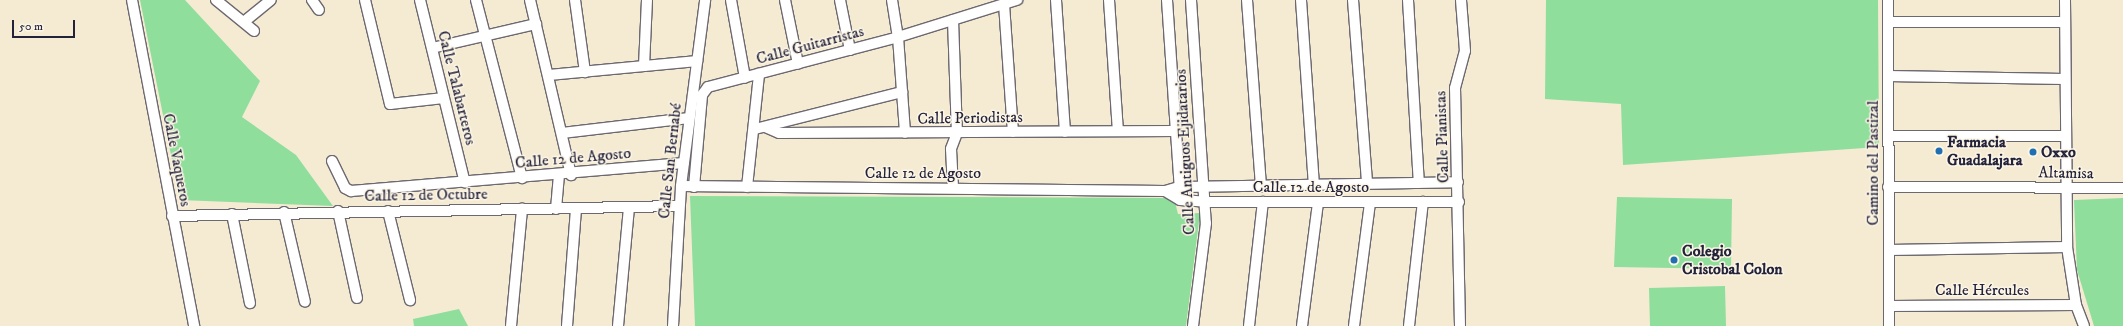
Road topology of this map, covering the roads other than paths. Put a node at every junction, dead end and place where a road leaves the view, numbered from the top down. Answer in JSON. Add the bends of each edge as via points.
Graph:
{"nodes":[{"id":1,"x":132,"y":0,"type":"edge"},
{"id":2,"x":216,"y":0,"type":"edge"},
{"id":3,"x":271,"y":0,"type":"edge"},
{"id":4,"x":312,"y":0,"type":"edge"},
{"id":5,"x":365,"y":0,"type":"edge"},
{"id":6,"x":420,"y":0,"type":"edge"},
{"id":7,"x":476,"y":0,"type":"edge"},
{"id":8,"x":530,"y":0,"type":"edge"},
{"id":9,"x":575,"y":0,"type":"edge"},
{"id":10,"x":640,"y":0,"type":"edge"},
{"id":11,"x":647,"y":0,"type":"edge"},
{"id":12,"x":705,"y":0,"type":"edge"},
{"id":13,"x":731,"y":0,"type":"edge"},
{"id":14,"x":785,"y":0,"type":"edge"},
{"id":15,"x":840,"y":0,"type":"edge"},
{"id":16,"x":892,"y":0,"type":"edge"},
{"id":17,"x":1017,"y":0,"type":"edge"},
{"id":18,"x":1056,"y":0,"type":"edge"},
{"id":19,"x":1109,"y":0,"type":"edge"},
{"id":20,"x":1167,"y":0,"type":"edge"},
{"id":21,"x":1191,"y":0,"type":"edge"},
{"id":22,"x":1247,"y":0,"type":"edge"},
{"id":23,"x":1301,"y":0,"type":"edge"},
{"id":24,"x":1353,"y":0,"type":"edge"},
{"id":25,"x":1408,"y":0,"type":"edge"},
{"id":26,"x":1461,"y":0,"type":"edge"},
{"id":27,"x":1888,"y":0,"type":"edge"},
{"id":28,"x":2065,"y":0,"type":"edge"},
{"id":29,"x":1004,"y":4,"type":"junction"},
{"id":30,"x":319,"y":10,"type":"dead end"},
{"id":31,"x":953,"y":20,"type":"junction"},
{"id":32,"x":245,"y":21,"type":"junction"},
{"id":33,"x":644,"y":22,"type":"junction"},
{"id":34,"x":1888,"y":22,"type":"junction"},
{"id":35,"x":2064,"y":22,"type":"junction"},
{"id":36,"x":536,"y":24,"type":"junction"},
{"id":37,"x":254,"y":31,"type":"dead end"},
{"id":38,"x":485,"y":37,"type":"junction"},
{"id":39,"x":898,"y":37,"type":"junction"},
{"id":40,"x":432,"y":48,"type":"junction"},
{"id":41,"x":850,"y":50,"type":"junction"},
{"id":42,"x":697,"y":61,"type":"junction"},
{"id":43,"x":798,"y":64,"type":"junction"},
{"id":44,"x":644,"y":66,"type":"junction"},
{"id":45,"x":585,"y":72,"type":"junction"},
{"id":46,"x":759,"y":74,"type":"junction"},
{"id":47,"x":549,"y":75,"type":"junction"},
{"id":48,"x":1888,"y":76,"type":"junction"},
{"id":49,"x":745,"y":78,"type":"junction"},
{"id":50,"x":2064,"y":79,"type":"junction"},
{"id":51,"x":902,"y":92,"type":"junction"},
{"id":52,"x":444,"y":98,"type":"junction"},
{"id":53,"x":689,"y":118,"type":"junction"},
{"id":54,"x":760,"y":128,"type":"junction"},
{"id":55,"x":1118,"y":131,"type":"junction"},
{"id":56,"x":1176,"y":131,"type":"junction"},
{"id":57,"x":1013,"y":132,"type":"junction"},
{"id":58,"x":1066,"y":132,"type":"junction"},
{"id":59,"x":562,"y":133,"type":"junction"},
{"id":60,"x":905,"y":133,"type":"junction"},
{"id":61,"x":958,"y":133,"type":"junction"},
{"id":62,"x":1889,"y":136,"type":"junction"},
{"id":63,"x":2064,"y":136,"type":"junction"},
{"id":64,"x":332,"y":161,"type":"dead end"},
{"id":65,"x":684,"y":163,"type":"junction"},
{"id":66,"x":559,"y":175,"type":"junction"},
{"id":67,"x":571,"y":175,"type":"junction"},
{"id":68,"x":522,"y":178,"type":"junction"},
{"id":69,"x":1458,"y":182,"type":"junction"},
{"id":70,"x":1420,"y":183,"type":"junction"},
{"id":71,"x":465,"y":184,"type":"junction"},
{"id":72,"x":1366,"y":184,"type":"junction"},
{"id":73,"x":1314,"y":185,"type":"junction"},
{"id":74,"x":681,"y":186,"type":"junction"},
{"id":75,"x":1261,"y":186,"type":"junction"},
{"id":76,"x":694,"y":187,"type":"junction"},
{"id":77,"x":748,"y":187,"type":"junction"},
{"id":78,"x":1180,"y":187,"type":"junction"},
{"id":79,"x":1205,"y":187,"type":"junction"},
{"id":80,"x":1888,"y":187,"type":"junction"},
{"id":81,"x":2065,"y":187,"type":"junction"},
{"id":82,"x":953,"y":188,"type":"junction"},
{"id":83,"x":2123,"y":188,"type":"edge"},
{"id":84,"x":1165,"y":191,"type":"junction"},
{"id":85,"x":1180,"y":200,"type":"junction"},
{"id":86,"x":1206,"y":202,"type":"junction"},
{"id":87,"x":1263,"y":202,"type":"junction"},
{"id":88,"x":1318,"y":202,"type":"junction"},
{"id":89,"x":1370,"y":202,"type":"junction"},
{"id":90,"x":1423,"y":202,"type":"junction"},
{"id":91,"x":1459,"y":202,"type":"junction"},
{"id":92,"x":679,"y":206,"type":"junction"},
{"id":93,"x":629,"y":208,"type":"junction"},
{"id":94,"x":522,"y":209,"type":"junction"},
{"id":95,"x":556,"y":209,"type":"junction"},
{"id":96,"x":576,"y":209,"type":"junction"},
{"id":97,"x":338,"y":211,"type":"junction"},
{"id":98,"x":388,"y":211,"type":"junction"},
{"id":99,"x":284,"y":212,"type":"junction"},
{"id":100,"x":232,"y":214,"type":"junction"},
{"id":101,"x":172,"y":216,"type":"junction"},
{"id":102,"x":2067,"y":247,"type":"junction"},
{"id":103,"x":1889,"y":250,"type":"junction"},
{"id":104,"x":357,"y":298,"type":"dead end"},
{"id":105,"x":410,"y":300,"type":"dead end"},
{"id":106,"x":250,"y":302,"type":"dead end"},
{"id":107,"x":305,"y":302,"type":"dead end"},
{"id":108,"x":2076,"y":305,"type":"junction"},
{"id":109,"x":1889,"y":306,"type":"junction"},
{"id":110,"x":194,"y":326,"type":"edge"},
{"id":111,"x":511,"y":326,"type":"edge"},
{"id":112,"x":566,"y":326,"type":"edge"},
{"id":113,"x":618,"y":326,"type":"edge"},
{"id":114,"x":673,"y":326,"type":"edge"},
{"id":115,"x":1193,"y":326,"type":"edge"},
{"id":116,"x":1249,"y":326,"type":"edge"},
{"id":117,"x":1302,"y":326,"type":"edge"},
{"id":118,"x":1354,"y":326,"type":"edge"},
{"id":119,"x":1409,"y":326,"type":"edge"},
{"id":120,"x":1460,"y":326,"type":"edge"},
{"id":121,"x":1889,"y":326,"type":"edge"},
{"id":122,"x":2084,"y":326,"type":"edge"}],
"edges":[{"from":1,"to":101,"type":"street","name":"Calle Vaqueros"},
{"from":2,"to":32,"type":"street"},
{"from":3,"to":32,"type":"street"},
{"from":4,"to":30,"type":"street"},
{"from":5,"to":52,"type":"street","via":[[390,104]]},
{"from":6,"to":40,"type":"street","name":"Calle Talabarteros"},
{"from":7,"to":38,"type":"street"},
{"from":8,"to":36,"type":"street"},
{"from":9,"to":45,"type":"street"},
{"from":10,"to":33,"type":"street"},
{"from":11,"to":33,"type":"street"},
{"from":12,"to":42,"type":"street","name":"Calle San Bernabé"},
{"from":13,"to":49,"type":"street"},
{"from":14,"to":43,"type":"street"},
{"from":15,"to":41,"type":"street"},
{"from":16,"to":39,"type":"street"},
{"from":17,"to":29,"type":"street","name":"Calle Guitarristas"},
{"from":18,"to":58,"type":"street"},
{"from":19,"to":55,"type":"street"},
{"from":20,"to":56,"type":"street","name":"Calle Antiguos Ejidatarios"},
{"from":21,"to":79,"type":"street","name":"Calle Antiguos Ejidatarios"},
{"from":22,"to":75,"type":"street"},
{"from":23,"to":73,"type":"street"},
{"from":24,"to":72,"type":"street"},
{"from":25,"to":70,"type":"street"},
{"from":26,"to":69,"type":"street","name":"Calle Pianistas","via":[[1465,51],[1455,82]]},
{"from":27,"to":34,"type":"street","name":"Camino del Pastizal"},
{"from":28,"to":35,"type":"street"},
{"from":29,"to":31,"type":"street","name":"Calle Guitarristas"},
{"from":29,"to":57,"type":"street"},
{"from":31,"to":39,"type":"street","name":"Calle Guitarristas"},
{"from":31,"to":61,"type":"street"},
{"from":32,"to":37,"type":"street"},
{"from":33,"to":44,"type":"street"},
{"from":34,"to":35,"type":"street"},
{"from":34,"to":48,"type":"street","name":"Camino del Pastizal"},
{"from":35,"to":50,"type":"street"},
{"from":36,"to":38,"type":"street"},
{"from":36,"to":47,"type":"street"},
{"from":38,"to":40,"type":"street"},
{"from":38,"to":68,"type":"street"},
{"from":39,"to":41,"type":"street","name":"Calle Guitarristas"},
{"from":39,"to":51,"type":"street"},
{"from":40,"to":52,"type":"street","name":"Calle Talabarteros"},
{"from":41,"to":43,"type":"street","name":"Calle Guitarristas"},
{"from":42,"to":44,"type":"street"},
{"from":42,"to":53,"type":"street","name":"Calle San Bernabé"},
{"from":43,"to":46,"type":"street","name":"Calle Guitarristas"},
{"from":44,"to":45,"type":"street"},
{"from":45,"to":47,"type":"street"},
{"from":46,"to":49,"type":"street","name":"Calle Guitarristas"},
{"from":46,"to":54,"type":"street"},
{"from":47,"to":59,"type":"street"},
{"from":48,"to":50,"type":"street"},
{"from":48,"to":62,"type":"street","name":"Camino del Pastizal"},
{"from":49,"to":76,"type":"street","name":"Calle Guitarristas","via":[[713,84],[704,91]]},
{"from":50,"to":63,"type":"street"},
{"from":51,"to":54,"type":"street"},
{"from":51,"to":60,"type":"street"},
{"from":52,"to":71,"type":"street","name":"Calle Talabarteros"},
{"from":53,"to":59,"type":"street"},
{"from":53,"to":65,"type":"street","name":"Calle San Bernabé"},
{"from":54,"to":60,"type":"street","name":"Calle Periodistas","via":[[779,133]]},
{"from":54,"to":77,"type":"street"},
{"from":55,"to":56,"type":"street","name":"Calle Periodistas"},
{"from":55,"to":58,"type":"street","name":"Calle Periodistas"},
{"from":56,"to":78,"type":"street","name":"Calle Antiguos Ejidatarios"},
{"from":57,"to":58,"type":"street","name":"Calle Periodistas"},
{"from":57,"to":61,"type":"street","name":"Calle Periodistas"},
{"from":59,"to":67,"type":"street"},
{"from":60,"to":61,"type":"street","name":"Calle Periodistas"},
{"from":61,"to":82,"type":"street","via":[[952,149]]},
{"from":62,"to":63,"type":"street"},
{"from":62,"to":80,"type":"street","name":"Camino del Pastizal"},
{"from":63,"to":81,"type":"street"},
{"from":64,"to":71,"type":"street","name":"Calle 12 de Agosto","via":[[346,188],[351,191]]},
{"from":65,"to":67,"type":"street","name":"Calle 12 de Agosto"},
{"from":65,"to":74,"type":"street","name":"Calle San Bernabé"},
{"from":66,"to":67,"type":"street","name":"Calle 12 de Agosto"},
{"from":66,"to":68,"type":"street","name":"Calle 12 de Agosto"},
{"from":66,"to":95,"type":"street"},
{"from":68,"to":71,"type":"street","name":"Calle 12 de Agosto"},
{"from":69,"to":70,"type":"street","name":"Calle 12 de Agosto"},
{"from":69,"to":91,"type":"street","name":"Calle Pianistas"},
{"from":70,"to":72,"type":"street","name":"Calle 12 de Agosto"},
{"from":72,"to":73,"type":"street","name":"Calle 12 de Agosto"},
{"from":73,"to":75,"type":"street","name":"Calle 12 de Agosto"},
{"from":74,"to":76,"type":"street","name":"Calle 12 de Agosto"},
{"from":74,"to":92,"type":"street","name":"Calle San Bernabé"},
{"from":75,"to":79,"type":"street","name":"Calle 12 de Agosto"},
{"from":76,"to":77,"type":"street","name":"Calle 12 de Agosto"},
{"from":77,"to":82,"type":"street","name":"Calle 12 de Agosto"},
{"from":78,"to":79,"type":"street","name":"Calle 12 de Agosto"},
{"from":78,"to":84,"type":"street","name":"Calle 12 de Agosto"},
{"from":78,"to":85,"type":"street","name":"Calle Antiguos Ejidatarios"},
{"from":79,"to":86,"type":"street","name":"Calle Antiguos Ejidatarios"},
{"from":80,"to":81,"type":"street","name":"Altamisa"},
{"from":80,"to":103,"type":"street","name":"Camino del Pastizal"},
{"from":81,"to":83,"type":"street","name":"Altamisa"},
{"from":81,"to":102,"type":"street"},
{"from":82,"to":84,"type":"street","name":"Calle 12 de Agosto"},
{"from":84,"to":85,"type":"street","name":"Calle 12 de Agosto"},
{"from":85,"to":86,"type":"street","name":"Calle 12 de Agosto"},
{"from":86,"to":87,"type":"street","name":"Calle 12 de Agosto"},
{"from":86,"to":115,"type":"street","name":"Calle Antiguos Ejidatarios","via":[[1206,228]]},
{"from":87,"to":88,"type":"street","name":"Calle 12 de Agosto"},
{"from":87,"to":116,"type":"street"},
{"from":88,"to":89,"type":"street","name":"Calle 12 de Agosto"},
{"from":88,"to":117,"type":"street"},
{"from":89,"to":90,"type":"street","name":"Calle 12 de Agosto"},
{"from":89,"to":118,"type":"street"},
{"from":90,"to":91,"type":"street","name":"Calle 12 de Agosto"},
{"from":90,"to":119,"type":"street"},
{"from":91,"to":120,"type":"street","name":"Calle Pianistas"},
{"from":92,"to":93,"type":"street","name":"Calle 12 de Octubre"},
{"from":92,"to":114,"type":"street","name":"Calle San Bernabé"},
{"from":93,"to":96,"type":"street","name":"Calle 12 de Octubre"},
{"from":93,"to":113,"type":"street"},
{"from":94,"to":95,"type":"street","name":"Calle 12 de Octubre"},
{"from":94,"to":98,"type":"street","name":"Calle 12 de Octubre"},
{"from":94,"to":111,"type":"street"},
{"from":95,"to":96,"type":"street","name":"Calle 12 de Octubre"},
{"from":96,"to":112,"type":"street"},
{"from":97,"to":98,"type":"street","name":"Calle 12 de Octubre"},
{"from":97,"to":99,"type":"street","name":"Calle 12 de Octubre"},
{"from":97,"to":104,"type":"street"},
{"from":98,"to":105,"type":"street"},
{"from":99,"to":100,"type":"street","name":"Calle 12 de Octubre"},
{"from":99,"to":107,"type":"street"},
{"from":100,"to":101,"type":"street","name":"Calle 12 de Octubre"},
{"from":100,"to":106,"type":"street"},
{"from":101,"to":110,"type":"street","name":"Calle Vaqueros"},
{"from":102,"to":103,"type":"street"},
{"from":102,"to":108,"type":"street"},
{"from":103,"to":109,"type":"street","name":"Camino del Pastizal"},
{"from":108,"to":109,"type":"street","name":"Calle Hércules"},
{"from":108,"to":122,"type":"street"},
{"from":109,"to":121,"type":"street","name":"Camino del Pastizal"}]}
